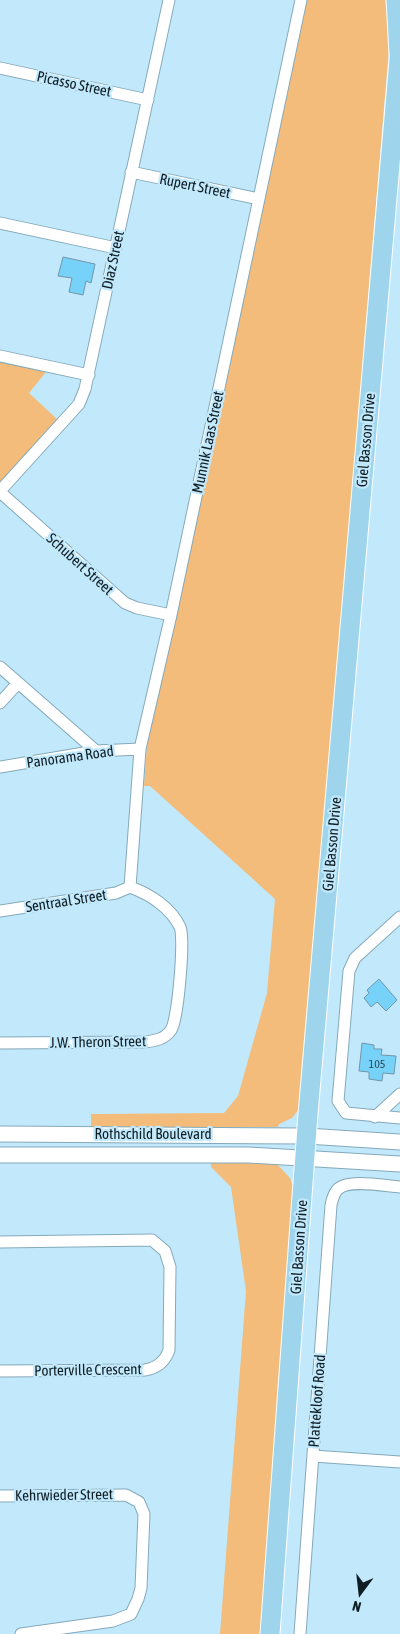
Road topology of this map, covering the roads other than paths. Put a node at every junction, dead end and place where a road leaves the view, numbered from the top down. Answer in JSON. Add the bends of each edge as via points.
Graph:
{"nodes":[{"id":1,"x":169,"y":0,"type":"edge"},
{"id":2,"x":301,"y":0,"type":"edge"},
{"id":3,"x":396,"y":0,"type":"edge"},
{"id":4,"x":399,"y":51,"type":"edge"},
{"id":5,"x":0,"y":68,"type":"edge"},
{"id":6,"x":148,"y":100,"type":"junction"},
{"id":7,"x":131,"y":172,"type":"junction"},
{"id":8,"x":259,"y":199,"type":"junction"},
{"id":9,"x":0,"y":223,"type":"edge"},
{"id":10,"x":116,"y":248,"type":"junction"},
{"id":11,"x":0,"y":356,"type":"edge"},
{"id":12,"x":89,"y":375,"type":"junction"},
{"id":13,"x":0,"y":492,"type":"edge"},
{"id":14,"x":171,"y":614,"type":"junction"},
{"id":15,"x":0,"y":667,"type":"edge"},
{"id":16,"x":18,"y":683,"type":"junction"},
{"id":17,"x":0,"y":703,"type":"edge"},
{"id":18,"x":140,"y":749,"type":"junction"},
{"id":19,"x":96,"y":751,"type":"junction"},
{"id":20,"x":0,"y":767,"type":"edge"},
{"id":21,"x":130,"y":887,"type":"junction"},
{"id":22,"x":0,"y":911,"type":"edge"},
{"id":23,"x":400,"y":917,"type":"edge"},
{"id":24,"x":0,"y":1043,"type":"edge"},
{"id":25,"x":400,"y":1094,"type":"edge"},
{"id":26,"x":376,"y":1117,"type":"junction"},
{"id":27,"x":400,"y":1118,"type":"edge"},
{"id":28,"x":0,"y":1134,"type":"edge"},
{"id":29,"x":307,"y":1136,"type":"junction"},
{"id":30,"x":400,"y":1142,"type":"edge"},
{"id":31,"x":0,"y":1155,"type":"edge"},
{"id":32,"x":305,"y":1157,"type":"junction"},
{"id":33,"x":400,"y":1164,"type":"edge"},
{"id":34,"x":400,"y":1187,"type":"edge"},
{"id":35,"x":0,"y":1242,"type":"edge"},
{"id":36,"x":0,"y":1371,"type":"edge"},
{"id":37,"x":313,"y":1456,"type":"junction"},
{"id":38,"x":400,"y":1462,"type":"edge"},
{"id":39,"x":0,"y":1496,"type":"edge"},
{"id":40,"x":21,"y":1634,"type":"edge"},
{"id":41,"x":270,"y":1634,"type":"edge"},
{"id":42,"x":300,"y":1634,"type":"edge"}],
"edges":[{"from":1,"to":6,"type":"street","name":"Diaz Street"},
{"from":2,"to":8,"type":"street","name":"Munnik Laas Street"},
{"from":3,"to":4,"type":"main road","name":"Giel Basson Drive"},
{"from":4,"to":29,"type":"main road","name":"Giel Basson Drive"},
{"from":5,"to":6,"type":"street","name":"Picasso Street"},
{"from":6,"to":7,"type":"street","name":"Diaz Street"},
{"from":7,"to":8,"type":"street","name":"Rupert Street"},
{"from":7,"to":10,"type":"street","name":"Diaz Street"},
{"from":8,"to":14,"type":"street","name":"Munnik Laas Street"},
{"from":9,"to":10,"type":"street"},
{"from":10,"to":12,"type":"street","name":"Diaz Street"},
{"from":11,"to":12,"type":"street"},
{"from":12,"to":13,"type":"street","name":"Diaz Street","via":[[79,404]]},
{"from":13,"to":14,"type":"street","name":"Schubert Street","via":[[125,603]]},
{"from":14,"to":18,"type":"street","name":"Munnik Laas Street"},
{"from":15,"to":16,"type":"street"},
{"from":16,"to":17,"type":"street"},
{"from":16,"to":19,"type":"street"},
{"from":18,"to":19,"type":"street","name":"Panorama Road"},
{"from":18,"to":21,"type":"street","name":"Munnik Laas Street"},
{"from":19,"to":20,"type":"street","name":"Panorama Road"},
{"from":21,"to":22,"type":"street","name":"Sentraal Street","via":[[116,893]]},
{"from":21,"to":24,"type":"street","name":"J.W. Theron Street","via":[[147,893],[160,904],[174,918],[182,934],[177,1017],[168,1034],[144,1042]]},
{"from":23,"to":26,"type":"street","via":[[355,958],[349,971],[338,1101],[342,1111],[349,1114]]},
{"from":25,"to":26,"type":"street"},
{"from":26,"to":27,"type":"street"},
{"from":28,"to":29,"type":"street","name":"Rothschild Boulevard"},
{"from":29,"to":30,"type":"street","name":"Rothschild Boulevard"},
{"from":29,"to":32,"type":"main road","name":"Giel Basson Drive"},
{"from":31,"to":32,"type":"street","name":"Rothschild Boulevard","via":[[248,1154]]},
{"from":32,"to":33,"type":"street","name":"Rothschild Boulevard"},
{"from":32,"to":41,"type":"main road","name":"Giel Basson Drive"},
{"from":34,"to":37,"type":"street","name":"Plattekloof Road","via":[[344,1185],[338,1189],[331,1205]]},
{"from":35,"to":36,"type":"street","name":"Porterville Crescent","via":[[152,1240],[164,1251],[170,1267],[169,1350],[158,1365],[145,1370]]},
{"from":37,"to":38,"type":"street"},
{"from":37,"to":42,"type":"street","name":"Plattekloof Road"},
{"from":39,"to":40,"type":"street","name":"Kehrwieder Street","via":[[126,1495],[139,1502],[144,1514],[141,1588],[131,1614],[113,1621]]}]}
